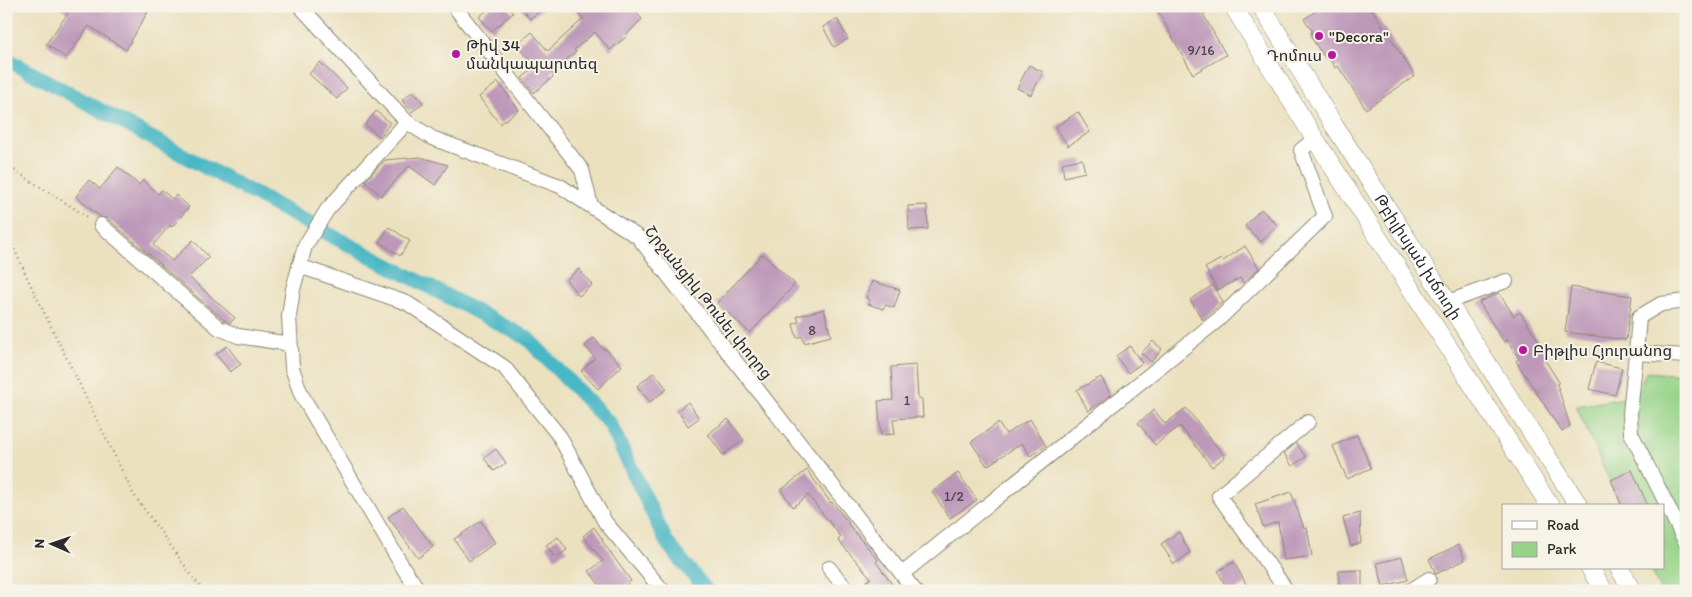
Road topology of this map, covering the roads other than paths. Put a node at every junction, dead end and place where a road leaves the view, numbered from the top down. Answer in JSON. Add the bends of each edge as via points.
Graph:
{"nodes":[{"id":1,"x":300,"y":6,"type":"edge"},
{"id":2,"x":454,"y":6,"type":"edge"},
{"id":3,"x":1232,"y":6,"type":"edge"},
{"id":4,"x":1261,"y":6,"type":"edge"},
{"id":5,"x":407,"y":122,"type":"junction"},
{"id":6,"x":1315,"y":139,"type":"junction"},
{"id":7,"x":591,"y":206,"type":"junction"},
{"id":8,"x":101,"y":225,"type":"road end"},
{"id":9,"x":299,"y":266,"type":"junction"},
{"id":10,"x":1506,"y":281,"type":"dead end"},
{"id":11,"x":1686,"y":301,"type":"edge"},
{"id":12,"x":1448,"y":302,"type":"junction"},
{"id":13,"x":290,"y":344,"type":"junction"},
{"id":14,"x":1636,"y":353,"type":"junction"},
{"id":15,"x":1686,"y":356,"type":"edge"},
{"id":16,"x":1308,"y":422,"type":"dead end"},
{"id":17,"x":1549,"y":504,"type":"edge"},
{"id":18,"x":1578,"y":504,"type":"edge"},
{"id":19,"x":1686,"y":543,"type":"edge"},
{"id":20,"x":829,"y":568,"type":"dead end"},
{"id":21,"x":1591,"y":570,"type":"edge"},
{"id":22,"x":1620,"y":570,"type":"edge"},
{"id":23,"x":902,"y":574,"type":"junction"},
{"id":24,"x":1429,"y":579,"type":"dead end"},
{"id":25,"x":419,"y":591,"type":"edge"},
{"id":26,"x":663,"y":591,"type":"edge"},
{"id":27,"x":848,"y":591,"type":"edge"},
{"id":28,"x":915,"y":591,"type":"edge"},
{"id":29,"x":1286,"y":591,"type":"edge"},
{"id":30,"x":1410,"y":591,"type":"edge"},
{"id":31,"x":1604,"y":591,"type":"edge"},
{"id":32,"x":1634,"y":591,"type":"edge"}],
"edges":[{"from":1,"to":5,"type":"street","name":"Շրջանցիկ Թունել փողոց"},
{"from":2,"to":7,"type":"street","via":[[582,170]]},
{"from":3,"to":6,"type":"main road","name":"Թբիլիսյան խճուղի"},
{"from":4,"to":12,"type":"main road","name":"Թբիլիսյան խճուղի"},
{"from":5,"to":7,"type":"street","name":"Շրջանցիկ Թունել փողոց","via":[[432,138],[560,186]]},
{"from":5,"to":9,"type":"street","via":[[327,210],[305,246]]},
{"from":6,"to":17,"type":"main road","name":"Թբիլիսյան խճուղի"},
{"from":6,"to":23,"type":"street","via":[[1302,150],[1325,216],[1219,319]]},
{"from":7,"to":23,"type":"street","name":"Շրջանցիկ Թունել փողոց","via":[[638,237]]},
{"from":8,"to":13,"type":"street","via":[[219,328],[238,336]]},
{"from":9,"to":13,"type":"street","via":[[290,316]]},
{"from":9,"to":26,"type":"street","via":[[407,302],[504,367],[560,437],[605,522]]},
{"from":10,"to":12,"type":"street"},
{"from":11,"to":14,"type":"street","via":[[1661,304],[1639,317]]},
{"from":12,"to":18,"type":"main road","name":"Թբիլիսյան խճուղի"},
{"from":13,"to":25,"type":"street","via":[[292,368],[301,394]]},
{"from":14,"to":15,"type":"street"},
{"from":14,"to":19,"type":"street","via":[[1631,433]]},
{"from":16,"to":29,"type":"street","via":[[1220,496]]},
{"from":20,"to":27,"type":"street"},
{"from":21,"to":31,"type":"main road"},
{"from":22,"to":32,"type":"main road"},
{"from":23,"to":28,"type":"street","name":"Շրջանցիկ Թունել փողոց"},
{"from":24,"to":30,"type":"street"}]}
